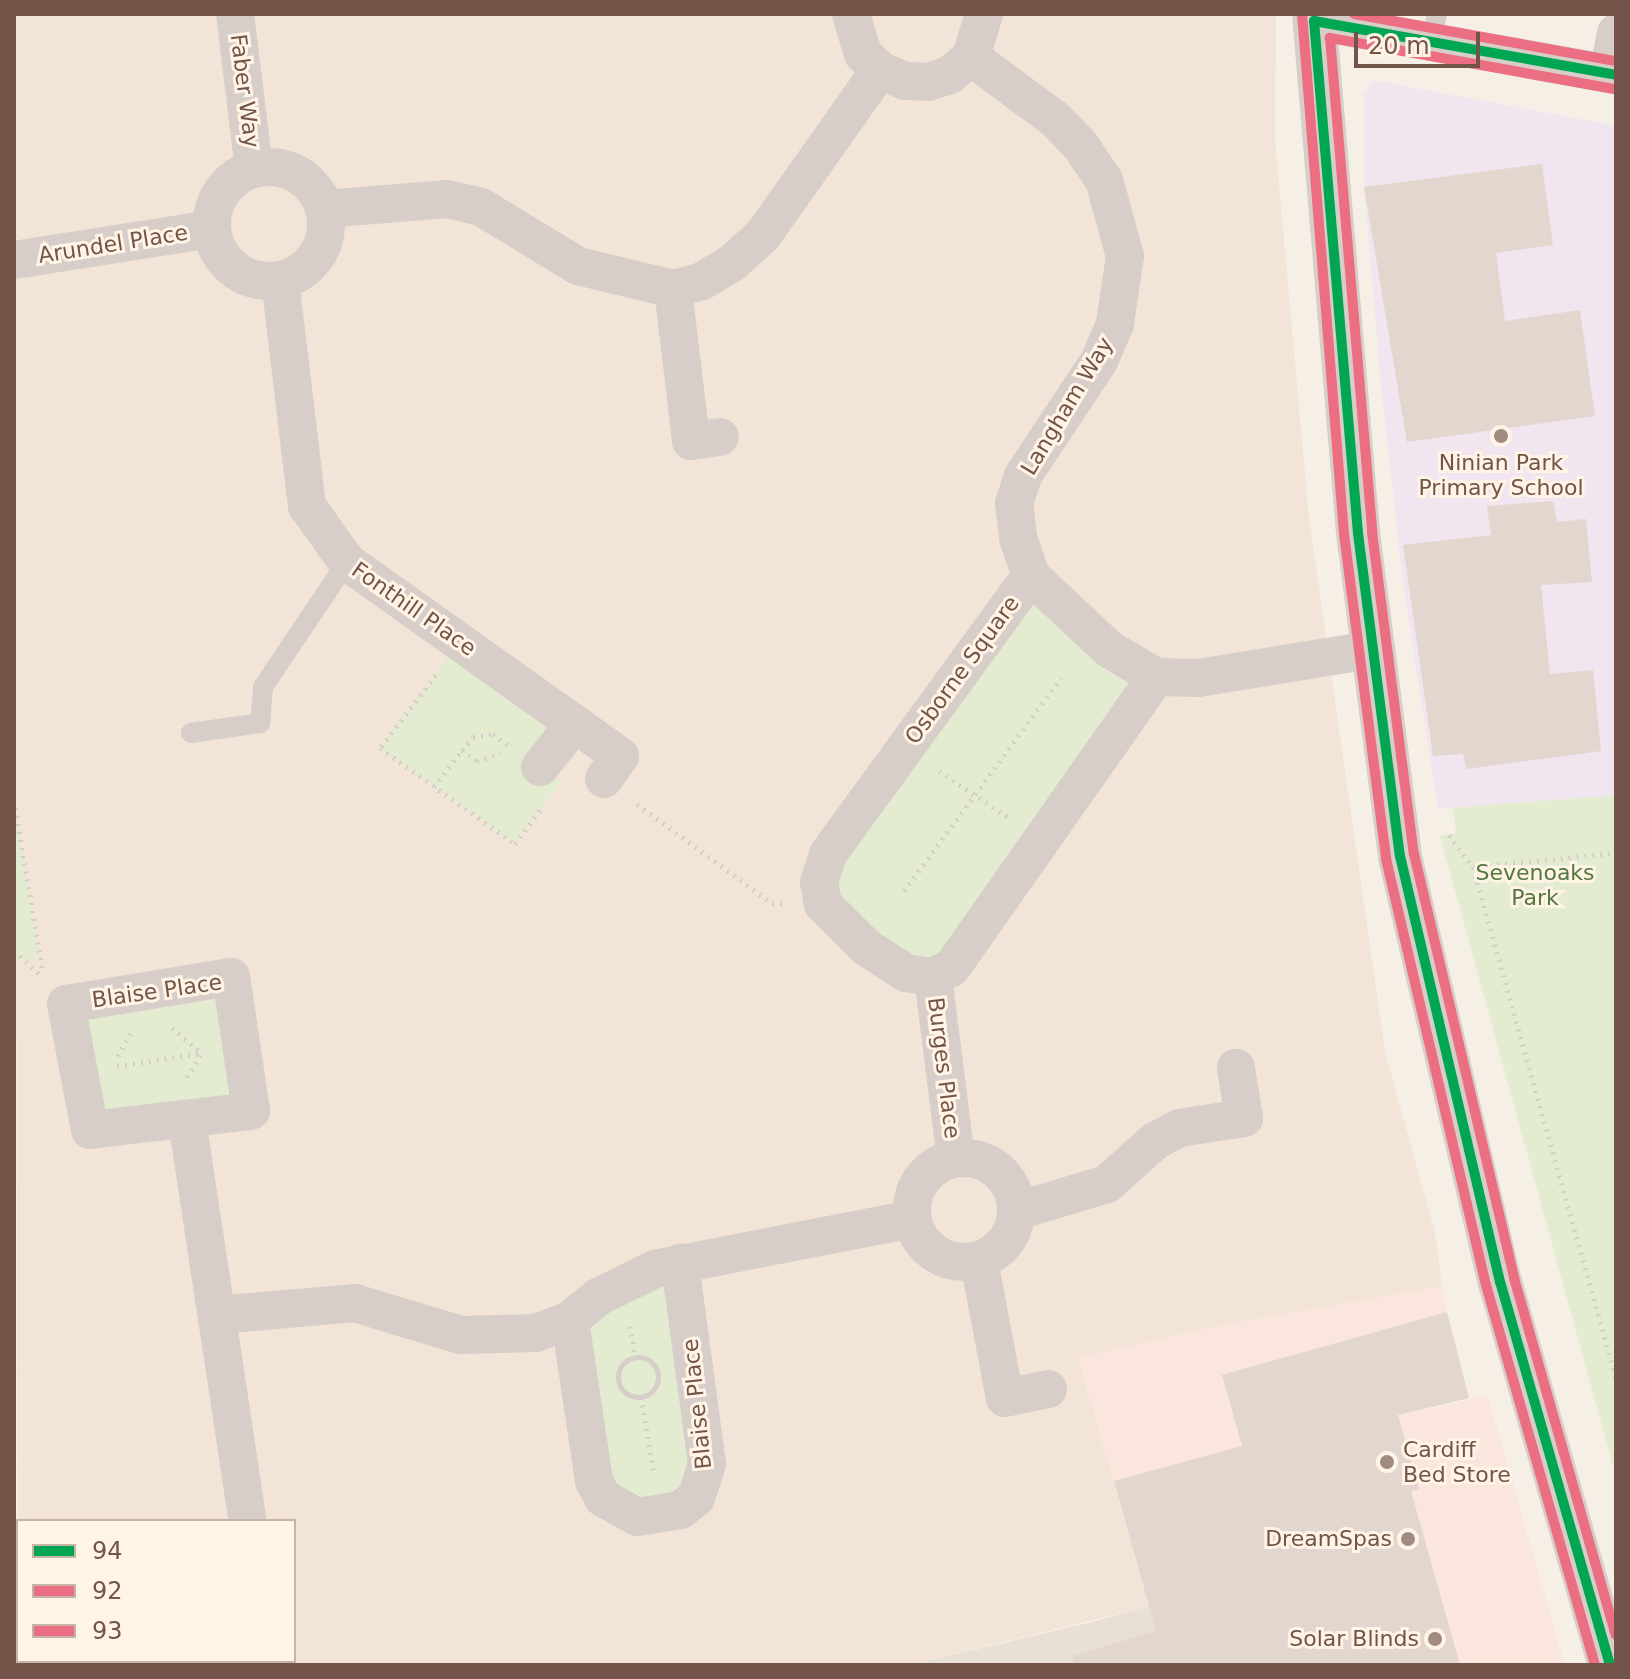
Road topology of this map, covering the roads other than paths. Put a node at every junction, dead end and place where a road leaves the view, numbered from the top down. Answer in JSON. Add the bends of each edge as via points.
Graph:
{"nodes":[{"id":1,"x":235,"y":14,"type":"edge"},
{"id":2,"x":851,"y":14,"type":"edge"},
{"id":3,"x":984,"y":14,"type":"edge"},
{"id":4,"x":1314,"y":18,"type":"edge"},
{"id":5,"x":1434,"y":28,"type":"edge"},
{"id":6,"x":1616,"y":33,"type":"edge"},
{"id":7,"x":971,"y":57,"type":"junction"},
{"id":8,"x":880,"y":70,"type":"junction"},
{"id":9,"x":1612,"y":74,"type":"edge"},
{"id":10,"x":254,"y":168,"type":"junction"},
{"id":11,"x":324,"y":209,"type":"junction"},
{"id":12,"x":212,"y":229,"type":"junction"},
{"id":13,"x":14,"y":260,"type":"edge"},
{"id":14,"x":280,"y":280,"type":"junction"},
{"id":15,"x":673,"y":289,"type":"junction"},
{"id":16,"x":720,"y":437,"type":"dead end"},
{"id":17,"x":347,"y":562,"type":"junction"},
{"id":18,"x":1031,"y":576,"type":"junction"},
{"id":19,"x":1371,"y":650,"type":"junction"},
{"id":20,"x":1156,"y":677,"type":"junction"},
{"id":21,"x":575,"y":723,"type":"junction"},
{"id":22,"x":191,"y":733,"type":"dead end"},
{"id":23,"x":540,"y":767,"type":"road end"},
{"id":24,"x":604,"y":779,"type":"road end"},
{"id":25,"x":933,"y":977,"type":"junction"},
{"id":26,"x":1236,"y":1068,"type":"dead end"},
{"id":27,"x":187,"y":1120,"type":"junction"},
{"id":28,"x":956,"y":1158,"type":"junction"},
{"id":29,"x":1017,"y":1211,"type":"junction"},
{"id":30,"x":912,"y":1219,"type":"junction"},
{"id":31,"x":979,"y":1261,"type":"junction"},
{"id":32,"x":680,"y":1263,"type":"junction"},
{"id":33,"x":218,"y":1315,"type":"junction"},
{"id":34,"x":570,"y":1320,"type":"junction"},
{"id":35,"x":1048,"y":1389,"type":"dead end"},
{"id":36,"x":248,"y":1519,"type":"edge"},
{"id":37,"x":1610,"y":1665,"type":"edge"}],
"edges":[{"from":1,"to":10,"type":"street","name":"Faber Way"},
{"from":2,"to":8,"type":"street","via":[[863,54]]},
{"from":3,"to":7,"type":"street"},
{"from":4,"to":5,"type":"street"},
{"from":4,"to":19,"type":"street"},
{"from":5,"to":9,"type":"street"},
{"from":6,"to":9,"type":"street"},
{"from":7,"to":8,"type":"street","via":[[950,75],[928,82],[905,81]]},
{"from":7,"to":18,"type":"street","name":"Langham Way","via":[[1056,120],[1080,145],[1104,180],[1125,256],[1115,324],[1099,361],[1023,476],[1014,503],[1018,538]]},
{"from":8,"to":15,"type":"street","via":[[763,235],[722,269]]},
{"from":10,"to":11,"type":"street","via":[[293,172],[309,183]]},
{"from":10,"to":12,"type":"street","via":[[221,191]]},
{"from":11,"to":14,"type":"street","via":[[321,248],[309,264]]},
{"from":11,"to":15,"type":"street","via":[[447,199],[481,207],[578,266]]},
{"from":12,"to":13,"type":"street","name":"Arundel Place"},
{"from":12,"to":14,"type":"street","via":[[225,261],[241,273]]},
{"from":14,"to":17,"type":"street","name":"Fonthill Place","via":[[307,506]]},
{"from":15,"to":16,"type":"street","via":[[691,441]]},
{"from":17,"to":21,"type":"street","name":"Fonthill Place"},
{"from":17,"to":22,"type":"lane","via":[[263,687],[260,723]]},
{"from":18,"to":20,"type":"street","name":"Osborne Square","via":[[1109,649]]},
{"from":18,"to":25,"type":"street","name":"Osborne Square","via":[[828,854],[819,882],[823,904],[866,947],[906,973]]},
{"from":19,"to":20,"type":"street","via":[[1198,678]]},
{"from":19,"to":37,"type":"street","via":[[1400,857],[1452,1095],[1542,1441]]},
{"from":20,"to":25,"type":"street","via":[[969,947],[952,967]]},
{"from":21,"to":23,"type":"street"},
{"from":21,"to":24,"type":"street","name":"Fonthill Place","via":[[620,756]]},
{"from":25,"to":28,"type":"street","name":"Burges Place"},
{"from":26,"to":29,"type":"street","via":[[1244,1118],[1179,1128],[1155,1141],[1107,1184]]},
{"from":27,"to":27,"type":"street","name":"Blaise Place","via":[[90,1130],[66,1004],[231,977],[251,1111]]},
{"from":27,"to":33,"type":"street"},
{"from":28,"to":29,"type":"street","name":"Burges Place","via":[[992,1165],[1010,1185]]},
{"from":28,"to":30,"type":"street","name":"Burges Place","via":[[925,1175],[916,1190]]},
{"from":29,"to":31,"type":"street","via":[[1009,1240]]},
{"from":30,"to":31,"type":"street","via":[[923,1243],[936,1255],[961,1263]]},
{"from":30,"to":32,"type":"street"},
{"from":31,"to":35,"type":"street","via":[[1005,1398]]},
{"from":32,"to":34,"type":"street","via":[[623,1283]]},
{"from":32,"to":34,"type":"street","name":"Blaise Place","via":[[707,1464],[696,1498],[661,1517],[619,1511],[594,1481]]},
{"from":33,"to":34,"type":"street","via":[[355,1303],[460,1335],[504,1337]]},
{"from":33,"to":36,"type":"street"}]}
